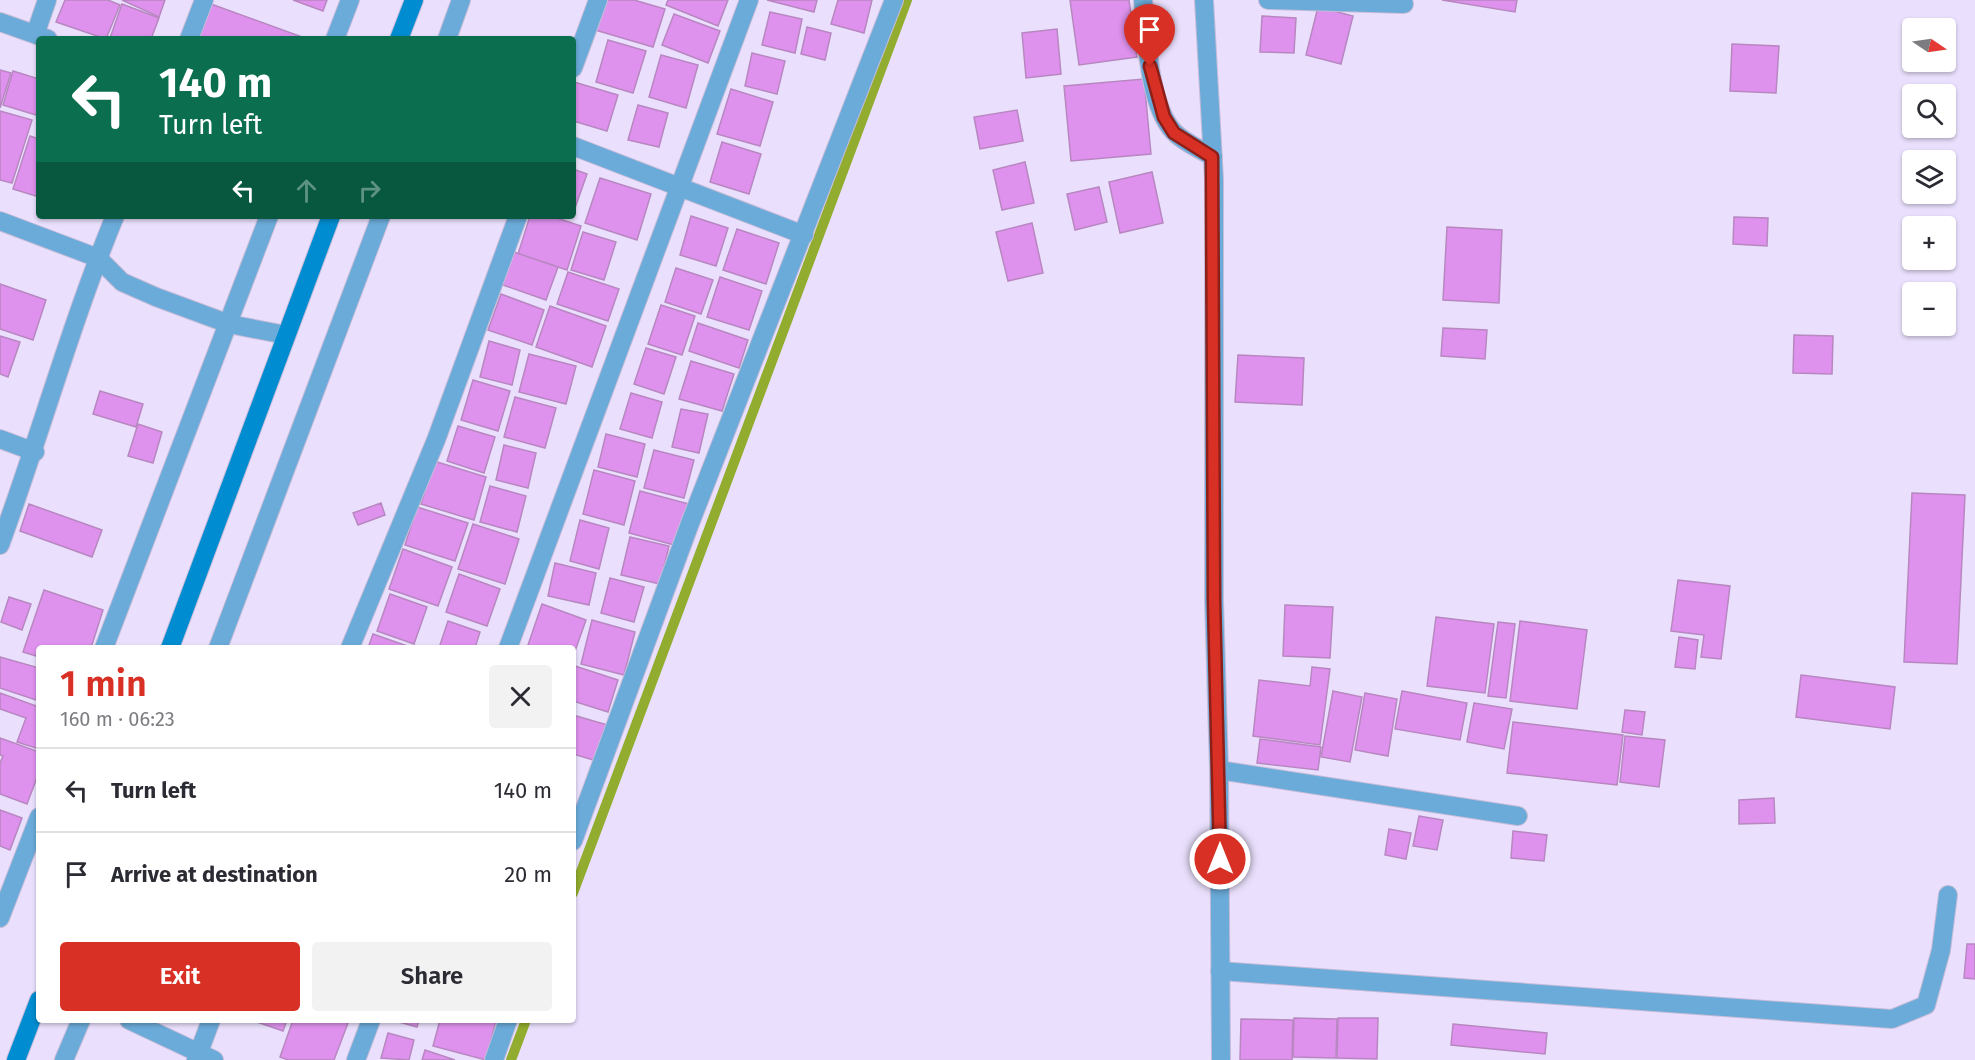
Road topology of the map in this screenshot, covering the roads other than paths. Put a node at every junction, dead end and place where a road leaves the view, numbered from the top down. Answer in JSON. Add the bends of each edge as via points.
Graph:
{"nodes":[{"id":1,"x":47,"y":0,"type":"edge"},
{"id":2,"x":204,"y":0,"type":"edge"},
{"id":3,"x":350,"y":0,"type":"edge"},
{"id":4,"x":414,"y":0,"type":"edge"},
{"id":5,"x":461,"y":0,"type":"edge"},
{"id":6,"x":598,"y":0,"type":"edge"},
{"id":7,"x":749,"y":0,"type":"edge"},
{"id":8,"x":894,"y":0,"type":"edge"},
{"id":9,"x":1143,"y":0,"type":"edge"},
{"id":10,"x":1204,"y":0,"type":"edge"},
{"id":11,"x":1268,"y":0,"type":"edge"},
{"id":12,"x":1404,"y":4,"type":"dead end"},
{"id":13,"x":0,"y":22,"type":"edge"},
{"id":14,"x":42,"y":36,"type":"edge"},
{"id":15,"x":190,"y":36,"type":"edge"},
{"id":16,"x":336,"y":36,"type":"edge"},
{"id":17,"x":400,"y":36,"type":"edge"},
{"id":18,"x":448,"y":36,"type":"edge"},
{"id":19,"x":576,"y":60,"type":"edge"},
{"id":20,"x":576,"y":147,"type":"edge"},
{"id":21,"x":1212,"y":157,"type":"junction"},
{"id":22,"x":679,"y":188,"type":"junction"},
{"id":23,"x":114,"y":219,"type":"edge"},
{"id":24,"x":268,"y":219,"type":"edge"},
{"id":25,"x":330,"y":219,"type":"edge"},
{"id":26,"x":380,"y":219,"type":"edge"},
{"id":27,"x":517,"y":219,"type":"edge"},
{"id":28,"x":0,"y":221,"type":"edge"},
{"id":29,"x":804,"y":235,"type":"junction"},
{"id":30,"x":98,"y":258,"type":"junction"},
{"id":31,"x":229,"y":324,"type":"junction"},
{"id":32,"x":286,"y":335,"type":"junction"},
{"id":33,"x":0,"y":439,"type":"edge"},
{"id":34,"x":34,"y":452,"type":"junction"},
{"id":35,"x":0,"y":545,"type":"edge"},
{"id":36,"x":105,"y":645,"type":"edge"},
{"id":37,"x":171,"y":645,"type":"edge"},
{"id":38,"x":219,"y":645,"type":"edge"},
{"id":39,"x":351,"y":645,"type":"edge"},
{"id":40,"x":509,"y":645,"type":"edge"},
{"id":41,"x":1219,"y":770,"type":"junction"},
{"id":42,"x":1518,"y":816,"type":"dead end"},
{"id":43,"x":36,"y":825,"type":"edge"},
{"id":44,"x":576,"y":833,"type":"edge"},
{"id":45,"x":1948,"y":895,"type":"dead end"},
{"id":46,"x":0,"y":918,"type":"edge"},
{"id":47,"x":1221,"y":971,"type":"junction"},
{"id":48,"x":36,"y":1008,"type":"edge"},
{"id":49,"x":80,"y":1023,"type":"edge"},
{"id":50,"x":135,"y":1023,"type":"edge"},
{"id":51,"x":210,"y":1023,"type":"edge"},
{"id":52,"x":369,"y":1023,"type":"edge"},
{"id":53,"x":507,"y":1023,"type":"edge"},
{"id":54,"x":202,"y":1058,"type":"edge"},
{"id":55,"x":16,"y":1060,"type":"edge"},
{"id":56,"x":64,"y":1060,"type":"edge"},
{"id":57,"x":356,"y":1060,"type":"edge"},
{"id":58,"x":494,"y":1060,"type":"edge"},
{"id":59,"x":1221,"y":1060,"type":"edge"}],
"edges":[{"from":1,"to":14,"type":"street"},
{"from":2,"to":15,"type":"street"},
{"from":3,"to":16,"type":"street"},
{"from":4,"to":17,"type":"street"},
{"from":5,"to":18,"type":"street"},
{"from":6,"to":19,"type":"street"},
{"from":7,"to":22,"type":"street"},
{"from":8,"to":29,"type":"street"},
{"from":9,"to":21,"type":"street","via":[[1150,66],[1164,117],[1174,133]]},
{"from":10,"to":21,"type":"street"},
{"from":11,"to":12,"type":"street"},
{"from":13,"to":14,"type":"street"},
{"from":20,"to":22,"type":"street"},
{"from":21,"to":41,"type":"street","via":[[1214,600]]},
{"from":22,"to":29,"type":"street"},
{"from":22,"to":40,"type":"street"},
{"from":23,"to":30,"type":"street"},
{"from":24,"to":31,"type":"street"},
{"from":25,"to":32,"type":"street"},
{"from":26,"to":38,"type":"street"},
{"from":27,"to":39,"type":"street","via":[[436,440]]},
{"from":28,"to":30,"type":"street"},
{"from":29,"to":44,"type":"street","via":[[689,526]]},
{"from":30,"to":31,"type":"street","via":[[122,282]]},
{"from":30,"to":34,"type":"street"},
{"from":31,"to":32,"type":"street"},
{"from":31,"to":36,"type":"street"},
{"from":32,"to":37,"type":"street"},
{"from":33,"to":34,"type":"street"},
{"from":34,"to":35,"type":"street"},
{"from":41,"to":42,"type":"street"},
{"from":41,"to":47,"type":"street"},
{"from":43,"to":46,"type":"street"},
{"from":45,"to":47,"type":"street","via":[[1941,950],[1926,1005],[1893,1019]]},
{"from":47,"to":59,"type":"street"},
{"from":48,"to":55,"type":"street"},
{"from":49,"to":56,"type":"street"},
{"from":50,"to":54,"type":"street"},
{"from":51,"to":54,"type":"street"},
{"from":52,"to":57,"type":"street"},
{"from":53,"to":58,"type":"street"}]}
